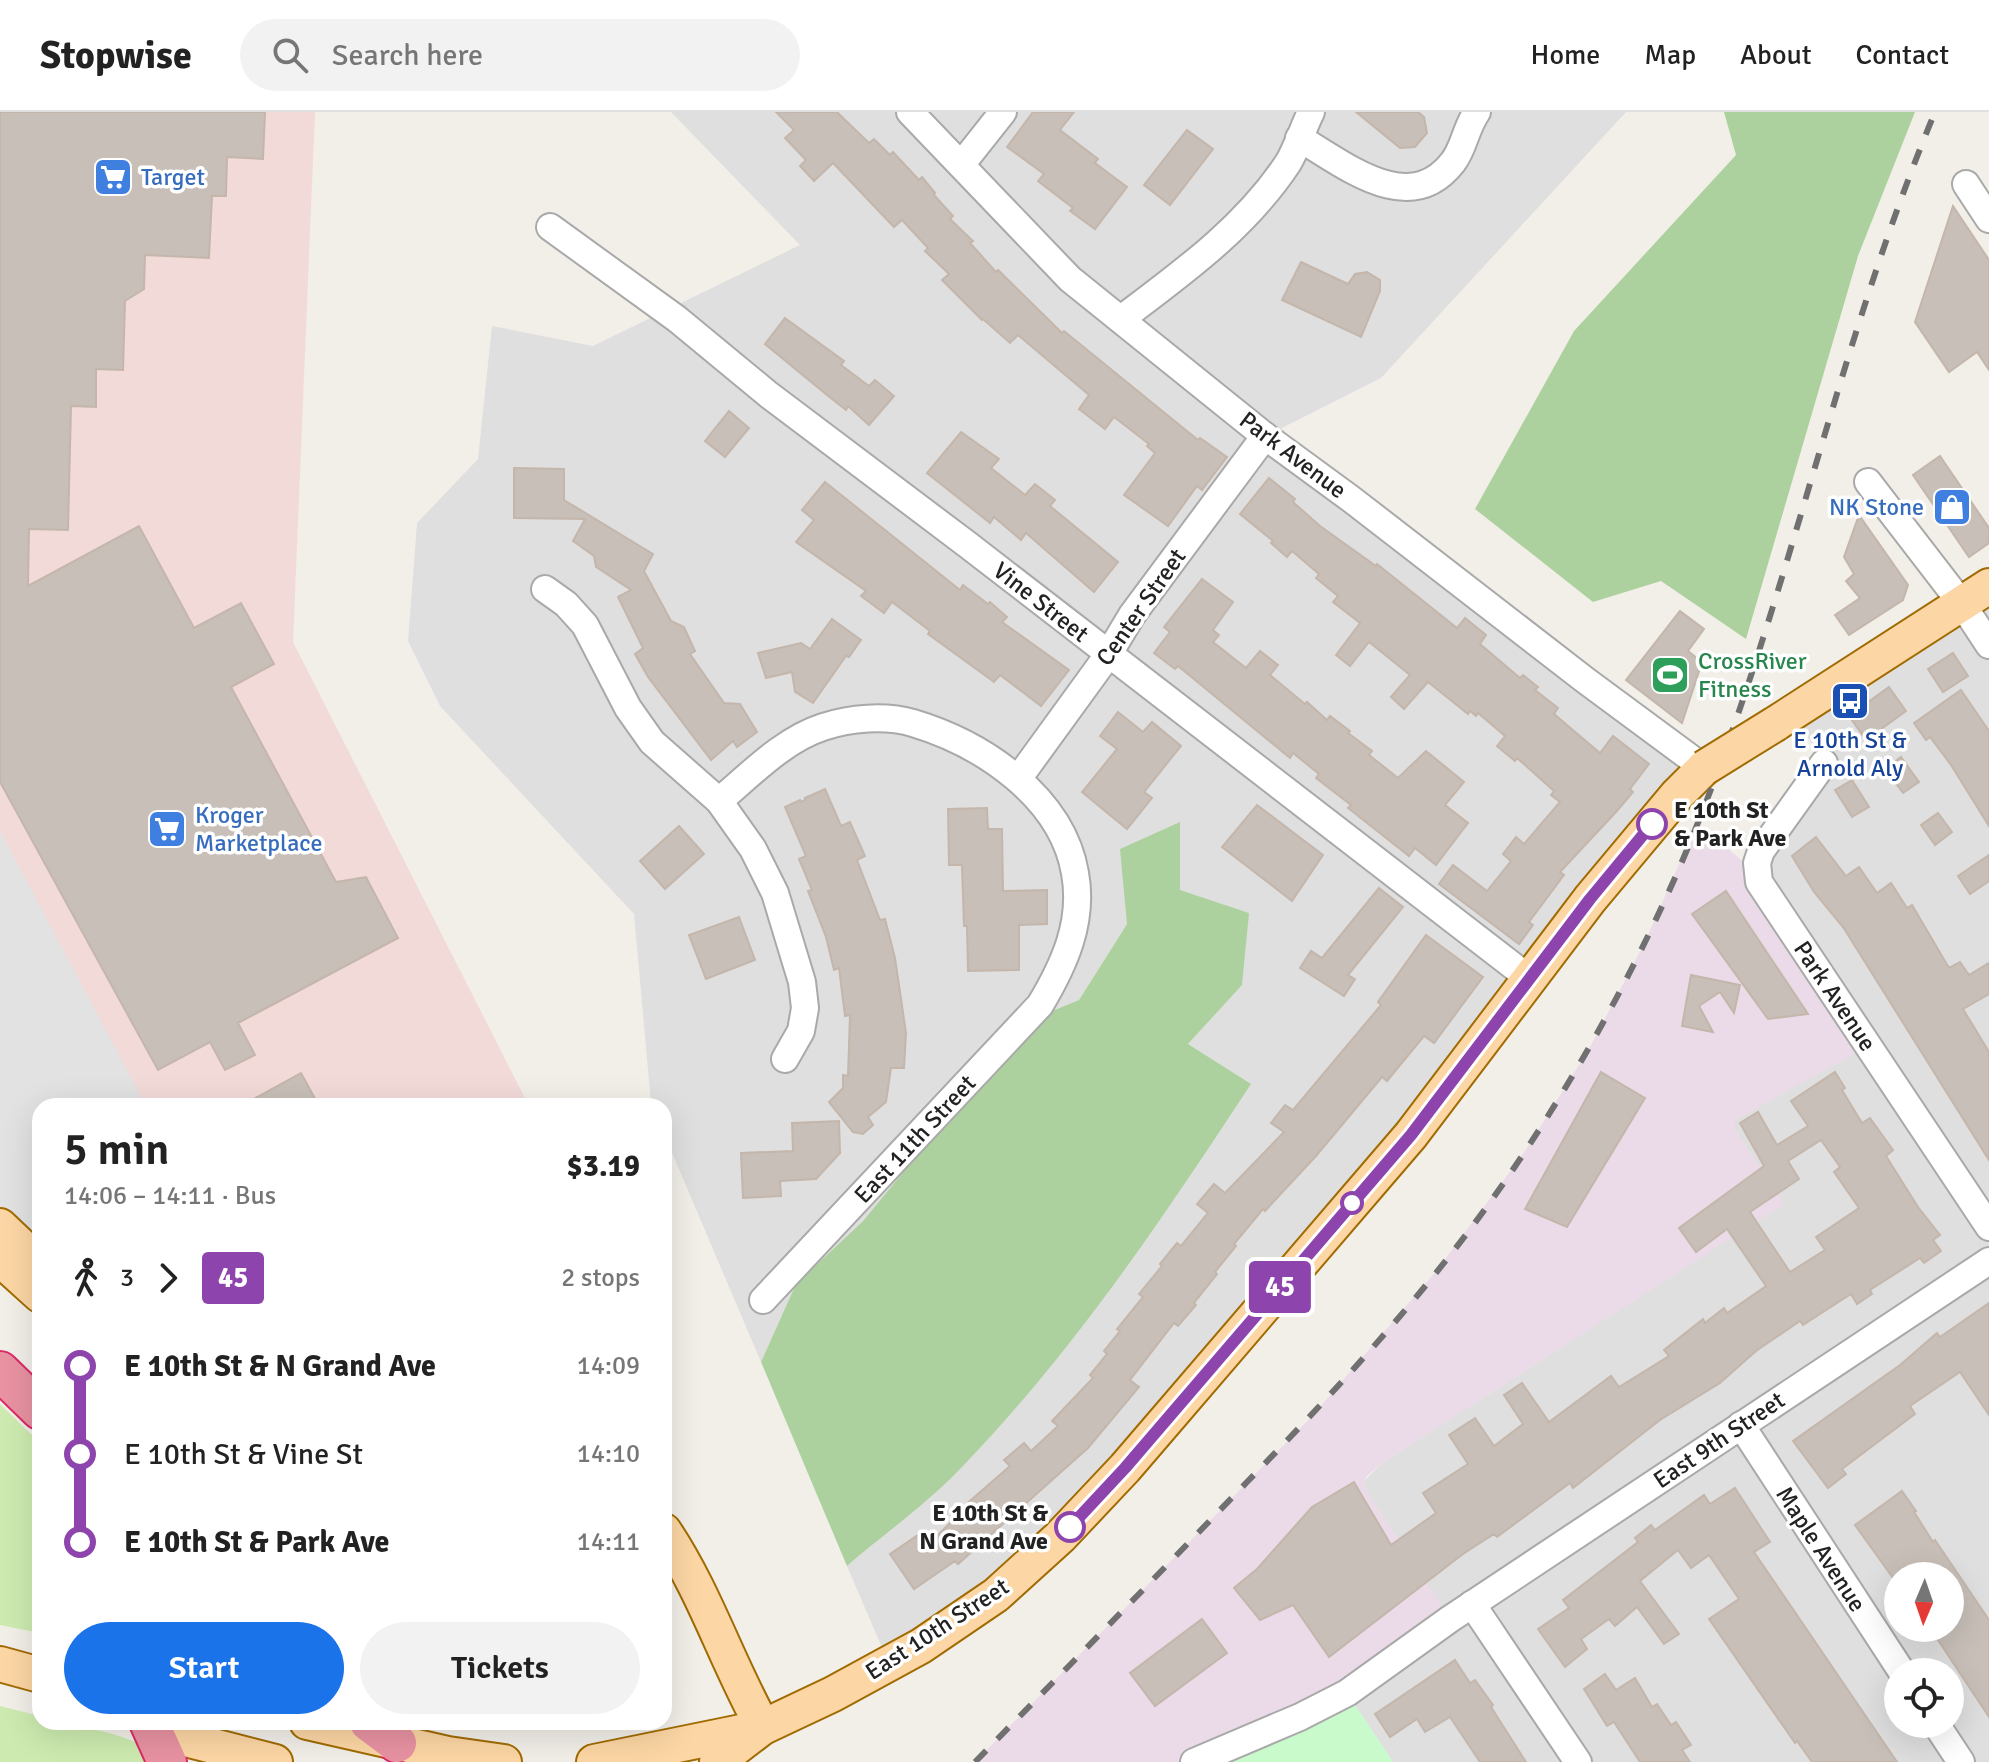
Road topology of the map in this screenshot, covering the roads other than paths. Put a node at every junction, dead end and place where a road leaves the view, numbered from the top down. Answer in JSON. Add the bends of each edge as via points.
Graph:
{"nodes":[{"id":1,"x":910,"y":112,"type":"edge"},
{"id":2,"x":1003,"y":112,"type":"edge"},
{"id":3,"x":1311,"y":112,"type":"edge"},
{"id":4,"x":1477,"y":112,"type":"edge"},
{"id":5,"x":1299,"y":138,"type":"junction"},
{"id":6,"x":961,"y":165,"type":"junction"},
{"id":7,"x":1966,"y":184,"type":"dead end"},
{"id":8,"x":1989,"y":219,"type":"edge"},
{"id":9,"x":550,"y":227,"type":"dead end"},
{"id":10,"x":1121,"y":319,"type":"junction"},
{"id":11,"x":1265,"y":436,"type":"junction"},
{"id":12,"x":1868,"y":482,"type":"dead end"},
{"id":13,"x":545,"y":589,"type":"dead end"},
{"id":14,"x":1976,"y":595,"type":"edge"},
{"id":15,"x":1989,"y":645,"type":"edge"},
{"id":16,"x":1108,"y":655,"type":"junction"},
{"id":17,"x":1824,"y":763,"type":"dead end"},
{"id":18,"x":1704,"y":768,"type":"junction"},
{"id":19,"x":1018,"y":779,"type":"junction"},
{"id":20,"x":719,"y":801,"type":"junction"},
{"id":21,"x":1530,"y":979,"type":"junction"},
{"id":22,"x":785,"y":1059,"type":"dead end"},
{"id":23,"x":0,"y":1226,"type":"edge"},
{"id":24,"x":1989,"y":1227,"type":"edge"},
{"id":25,"x":32,"y":1256,"type":"edge"},
{"id":26,"x":0,"y":1259,"type":"edge"},
{"id":27,"x":1989,"y":1261,"type":"edge"},
{"id":28,"x":32,"y":1288,"type":"edge"},
{"id":29,"x":763,"y":1300,"type":"dead end"},
{"id":30,"x":0,"y":1371,"type":"edge"},
{"id":31,"x":32,"y":1402,"type":"edge"},
{"id":32,"x":1741,"y":1425,"type":"junction"},
{"id":33,"x":672,"y":1545,"type":"edge"},
{"id":34,"x":1472,"y":1604,"type":"junction"},
{"id":35,"x":1893,"y":1658,"type":"edge"},
{"id":36,"x":0,"y":1664,"type":"edge"},
{"id":37,"x":32,"y":1673,"type":"edge"},
{"id":38,"x":763,"y":1727,"type":"junction"},
{"id":39,"x":153,"y":1730,"type":"edge"},
{"id":40,"x":168,"y":1730,"type":"edge"},
{"id":41,"x":383,"y":1732,"type":"edge"},
{"id":42,"x":1945,"y":1738,"type":"edge"},
{"id":43,"x":167,"y":1762,"type":"edge"},
{"id":44,"x":275,"y":1762,"type":"edge"},
{"id":45,"x":504,"y":1762,"type":"edge"},
{"id":46,"x":594,"y":1762,"type":"edge"},
{"id":47,"x":717,"y":1762,"type":"edge"},
{"id":48,"x":1194,"y":1762,"type":"edge"},
{"id":49,"x":1578,"y":1762,"type":"edge"},
{"id":50,"x":1961,"y":1762,"type":"edge"}],
"edges":[{"from":1,"to":6,"type":"street","name":"Park Avenue"},
{"from":2,"to":6,"type":"street"},
{"from":3,"to":5,"type":"street"},
{"from":4,"to":5,"type":"street","via":[[1454,162],[1433,180],[1408,188],[1379,184]]},
{"from":5,"to":10,"type":"street","via":[[1289,161],[1253,208],[1203,258]]},
{"from":6,"to":10,"type":"street","name":"Park Avenue","via":[[1070,279]]},
{"from":7,"to":8,"type":"street"},
{"from":9,"to":16,"type":"street","name":"Vine Street","via":[[677,319]]},
{"from":10,"to":11,"type":"street","name":"Park Avenue"},
{"from":11,"to":16,"type":"street","name":"Center Street"},
{"from":11,"to":18,"type":"street","name":"Park Avenue"},
{"from":12,"to":14,"type":"street"},
{"from":13,"to":20,"type":"street","via":[[585,625],[652,742]]},
{"from":14,"to":15,"type":"street"},
{"from":14,"to":18,"type":"main road","name":"East 10th Street","bridge":true},
{"from":16,"to":19,"type":"street","name":"Center Street"},
{"from":16,"to":21,"type":"street","name":"Vine Street"},
{"from":17,"to":24,"type":"street","name":"Park Avenue","via":[[1761,851],[1759,882]]},
{"from":18,"to":21,"type":"main road","name":"East 10th Street","via":[[1590,899]]},
{"from":19,"to":20,"type":"street","name":"East 11th Street","via":[[964,744],[911,723],[867,718],[822,727],[786,746]]},
{"from":19,"to":29,"type":"street","name":"East 11th Street","via":[[1041,800],[1059,829],[1076,877],[1073,935],[1059,973],[1040,1005]]},
{"from":20,"to":22,"type":"street","via":[[753,849],[775,893],[802,982],[801,1031]]},
{"from":21,"to":38,"type":"main road","name":"East 10th Street","via":[[1411,1135],[1060,1537],[996,1595],[921,1646]]},
{"from":23,"to":25,"type":"main road"},
{"from":26,"to":28,"type":"main road"},
{"from":27,"to":32,"type":"street","name":"East 9th Street"},
{"from":30,"to":31,"type":"highway"},
{"from":32,"to":34,"type":"street","name":"East 9th Street"},
{"from":32,"to":35,"type":"street","name":"Maple Avenue"},
{"from":33,"to":38,"type":"main road"},
{"from":34,"to":48,"type":"street","name":"East 9th Street","via":[[1347,1693]]},
{"from":34,"to":49,"type":"street"},
{"from":36,"to":37,"type":"main road"},
{"from":38,"to":46,"type":"main road","name":"East 10th Street"},
{"from":38,"to":47,"type":"main road","name":"East 10th Street"},
{"from":39,"to":43,"type":"highway"},
{"from":40,"to":44,"type":"main road","via":[[174,1736]]},
{"from":41,"to":45,"type":"main road","via":[[448,1754]]},
{"from":42,"to":50,"type":"street"}]}
